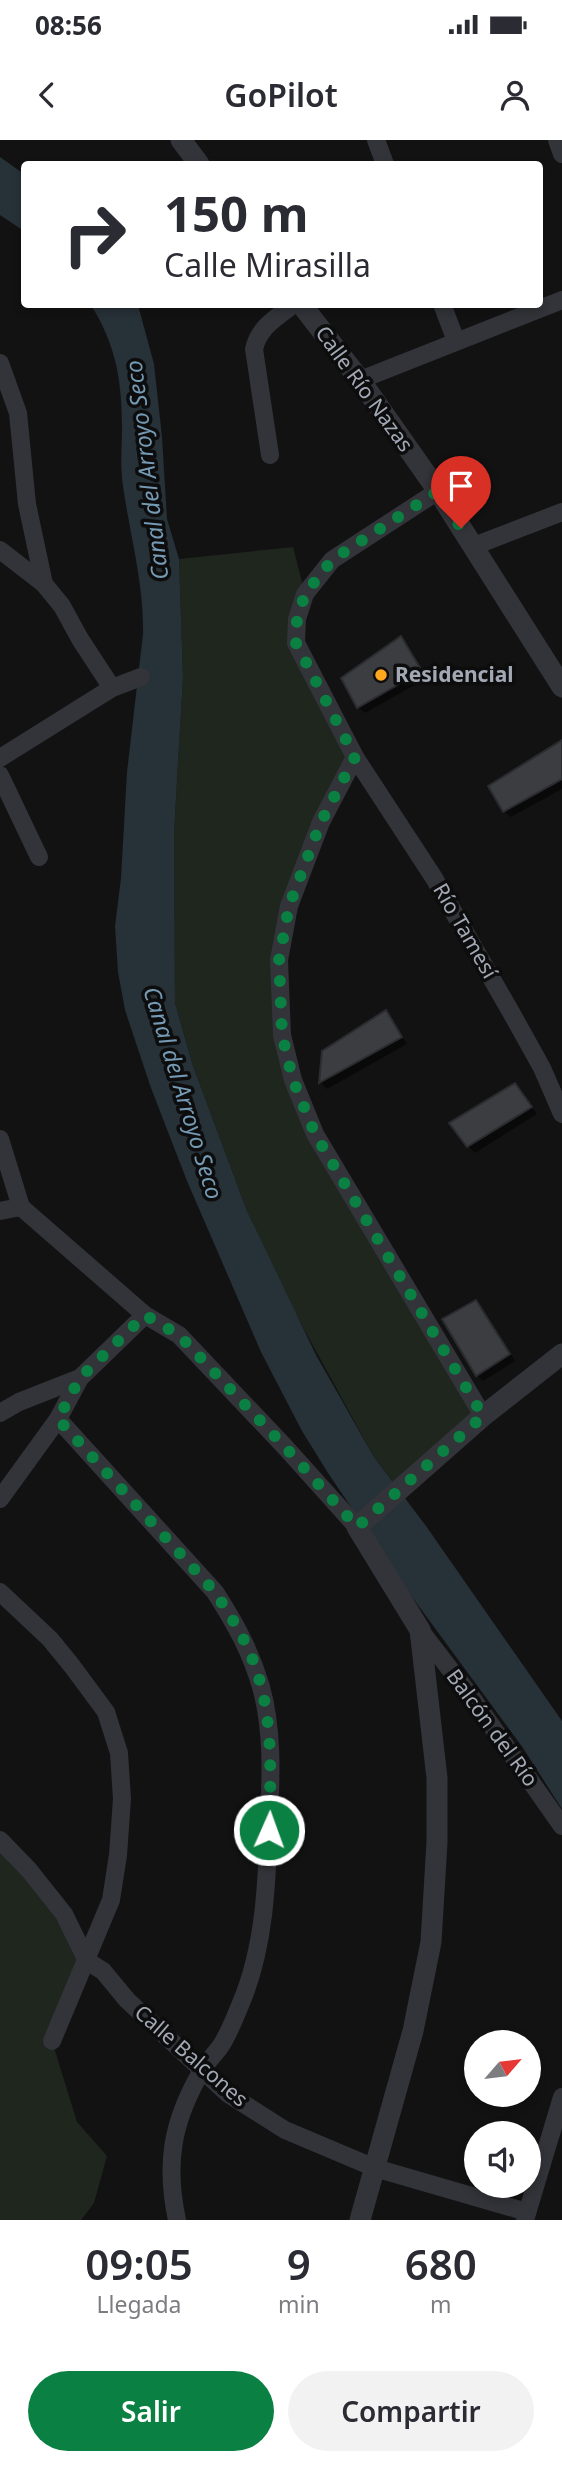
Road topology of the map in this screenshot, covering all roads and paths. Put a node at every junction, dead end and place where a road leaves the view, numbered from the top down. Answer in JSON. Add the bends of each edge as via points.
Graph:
{"nodes":[{"id":1,"x":181,"y":140,"type":"edge"},
{"id":2,"x":376,"y":140,"type":"edge"},
{"id":3,"x":556,"y":140,"type":"edge"},
{"id":4,"x":562,"y":154,"type":"edge"},
{"id":5,"x":197,"y":161,"type":"edge"},
{"id":6,"x":384,"y":161,"type":"edge"},
{"id":7,"x":562,"y":300,"type":"edge"},
{"id":8,"x":543,"y":307,"type":"edge"},
{"id":9,"x":289,"y":308,"type":"edge"},
{"id":10,"x":304,"y":308,"type":"edge"},
{"id":11,"x":444,"y":308,"type":"edge"},
{"id":12,"x":541,"y":308,"type":"edge"},
{"id":13,"x":456,"y":341,"type":"junction"},
{"id":14,"x":0,"y":363,"type":"edge"},
{"id":15,"x":359,"y":380,"type":"junction"},
{"id":16,"x":270,"y":455,"type":"dead end"},
{"id":17,"x":438,"y":491,"type":"junction"},
{"id":18,"x":562,"y":512,"type":"edge"},
{"id":19,"x":474,"y":546,"type":"junction"},
{"id":20,"x":0,"y":550,"type":"edge"},
{"id":21,"x":44,"y":584,"type":"junction"},
{"id":22,"x":141,"y":677,"type":"dead end"},
{"id":23,"x":562,"y":687,"type":"edge"},
{"id":24,"x":112,"y":688,"type":"junction"},
{"id":25,"x":355,"y":757,"type":"junction"},
{"id":26,"x":0,"y":758,"type":"edge"},
{"id":27,"x":0,"y":775,"type":"edge"},
{"id":28,"x":39,"y":857,"type":"dead end"},
{"id":29,"x":562,"y":1114,"type":"edge"},
{"id":30,"x":0,"y":1139,"type":"edge"},
{"id":31,"x":21,"y":1207,"type":"junction"},
{"id":32,"x":0,"y":1211,"type":"edge"},
{"id":33,"x":145,"y":1315,"type":"junction"},
{"id":34,"x":562,"y":1354,"type":"edge"},
{"id":35,"x":80,"y":1378,"type":"junction"},
{"id":36,"x":0,"y":1413,"type":"edge"},
{"id":37,"x":483,"y":1416,"type":"junction"},
{"id":38,"x":58,"y":1419,"type":"junction"},
{"id":39,"x":0,"y":1499,"type":"edge"},
{"id":40,"x":360,"y":1525,"type":"junction"},
{"id":41,"x":0,"y":1592,"type":"edge"},
{"id":42,"x":420,"y":1630,"type":"junction"},
{"id":43,"x":562,"y":1826,"type":"edge"},
{"id":44,"x":0,"y":1840,"type":"edge"},
{"id":45,"x":87,"y":1961,"type":"junction"},
{"id":46,"x":52,"y":2041,"type":"dead end"},
{"id":47,"x":202,"y":2069,"type":"junction"},
{"id":48,"x":562,"y":2097,"type":"edge"},
{"id":49,"x":375,"y":2168,"type":"junction"},
{"id":50,"x":526,"y":2216,"type":"edge"},
{"id":51,"x":177,"y":2220,"type":"edge"},
{"id":52,"x":360,"y":2220,"type":"edge"}],
"edges":[{"from":1,"to":5,"type":"street"},
{"from":2,"to":6,"type":"street"},
{"from":3,"to":4,"type":"street"},
{"from":7,"to":8,"type":"street"},
{"from":9,"to":16,"type":"street","via":[[262,328],[254,349]]},
{"from":10,"to":15,"type":"street","name":"Calle Río Nazas"},
{"from":11,"to":13,"type":"street"},
{"from":12,"to":13,"type":"street"},
{"from":13,"to":15,"type":"street"},
{"from":14,"to":21,"type":"street","via":[[18,413],[27,504]]},
{"from":15,"to":17,"type":"street","name":"Calle Río Nazas"},
{"from":17,"to":19,"type":"street","name":"Calle Río Nazas"},
{"from":17,"to":25,"type":"street","name":"Río Tamesí","via":[[332,560],[305,594],[297,619],[296,643]]},
{"from":18,"to":19,"type":"street"},
{"from":19,"to":23,"type":"street","name":"Calle Río Nazas"},
{"from":20,"to":21,"type":"street"},
{"from":21,"to":24,"type":"street"},
{"from":22,"to":24,"type":"street"},
{"from":24,"to":26,"type":"street"},
{"from":25,"to":29,"type":"street","name":"Río Tamesí","via":[[435,878]]},
{"from":25,"to":37,"type":"street","via":[[321,822],[289,906],[279,960],[282,1035],[293,1080],[315,1134]]},
{"from":27,"to":28,"type":"street"},
{"from":30,"to":31,"type":"street"},
{"from":31,"to":32,"type":"street"},
{"from":31,"to":33,"type":"street"},
{"from":33,"to":35,"type":"street"},
{"from":33,"to":40,"type":"street","via":[[179,1335]]},
{"from":34,"to":37,"type":"street"},
{"from":35,"to":36,"type":"street"},
{"from":35,"to":38,"type":"street"},
{"from":37,"to":40,"type":"street"},
{"from":38,"to":39,"type":"street"},
{"from":38,"to":47,"type":"street","via":[[215,1592],[250,1654],[262,1691],[271,1762],[267,1876],[257,1952],[222,2045]]},
{"from":40,"to":42,"type":"street"},
{"from":41,"to":45,"type":"street","via":[[50,1639],[78,1674],[106,1712],[119,1753],[122,1799],[115,1877]]},
{"from":42,"to":43,"type":"street","name":"Balcón del Río"},
{"from":42,"to":49,"type":"street","via":[[437,1778],[431,1942],[413,2031]]},
{"from":44,"to":45,"type":"street","name":"Calle Balcones","via":[[64,1914]]},
{"from":45,"to":46,"type":"street"},
{"from":45,"to":47,"type":"street","name":"Calle Balcones","via":[[103,1971],[127,2000]]},
{"from":47,"to":49,"type":"street","name":"Calle Balcones","via":[[228,2094],[285,2130]]},
{"from":47,"to":51,"type":"street","via":[[175,2131],[170,2162]]},
{"from":48,"to":50,"type":"street"},
{"from":49,"to":50,"type":"street","name":"Calle Balcones"},
{"from":49,"to":52,"type":"street"}]}
